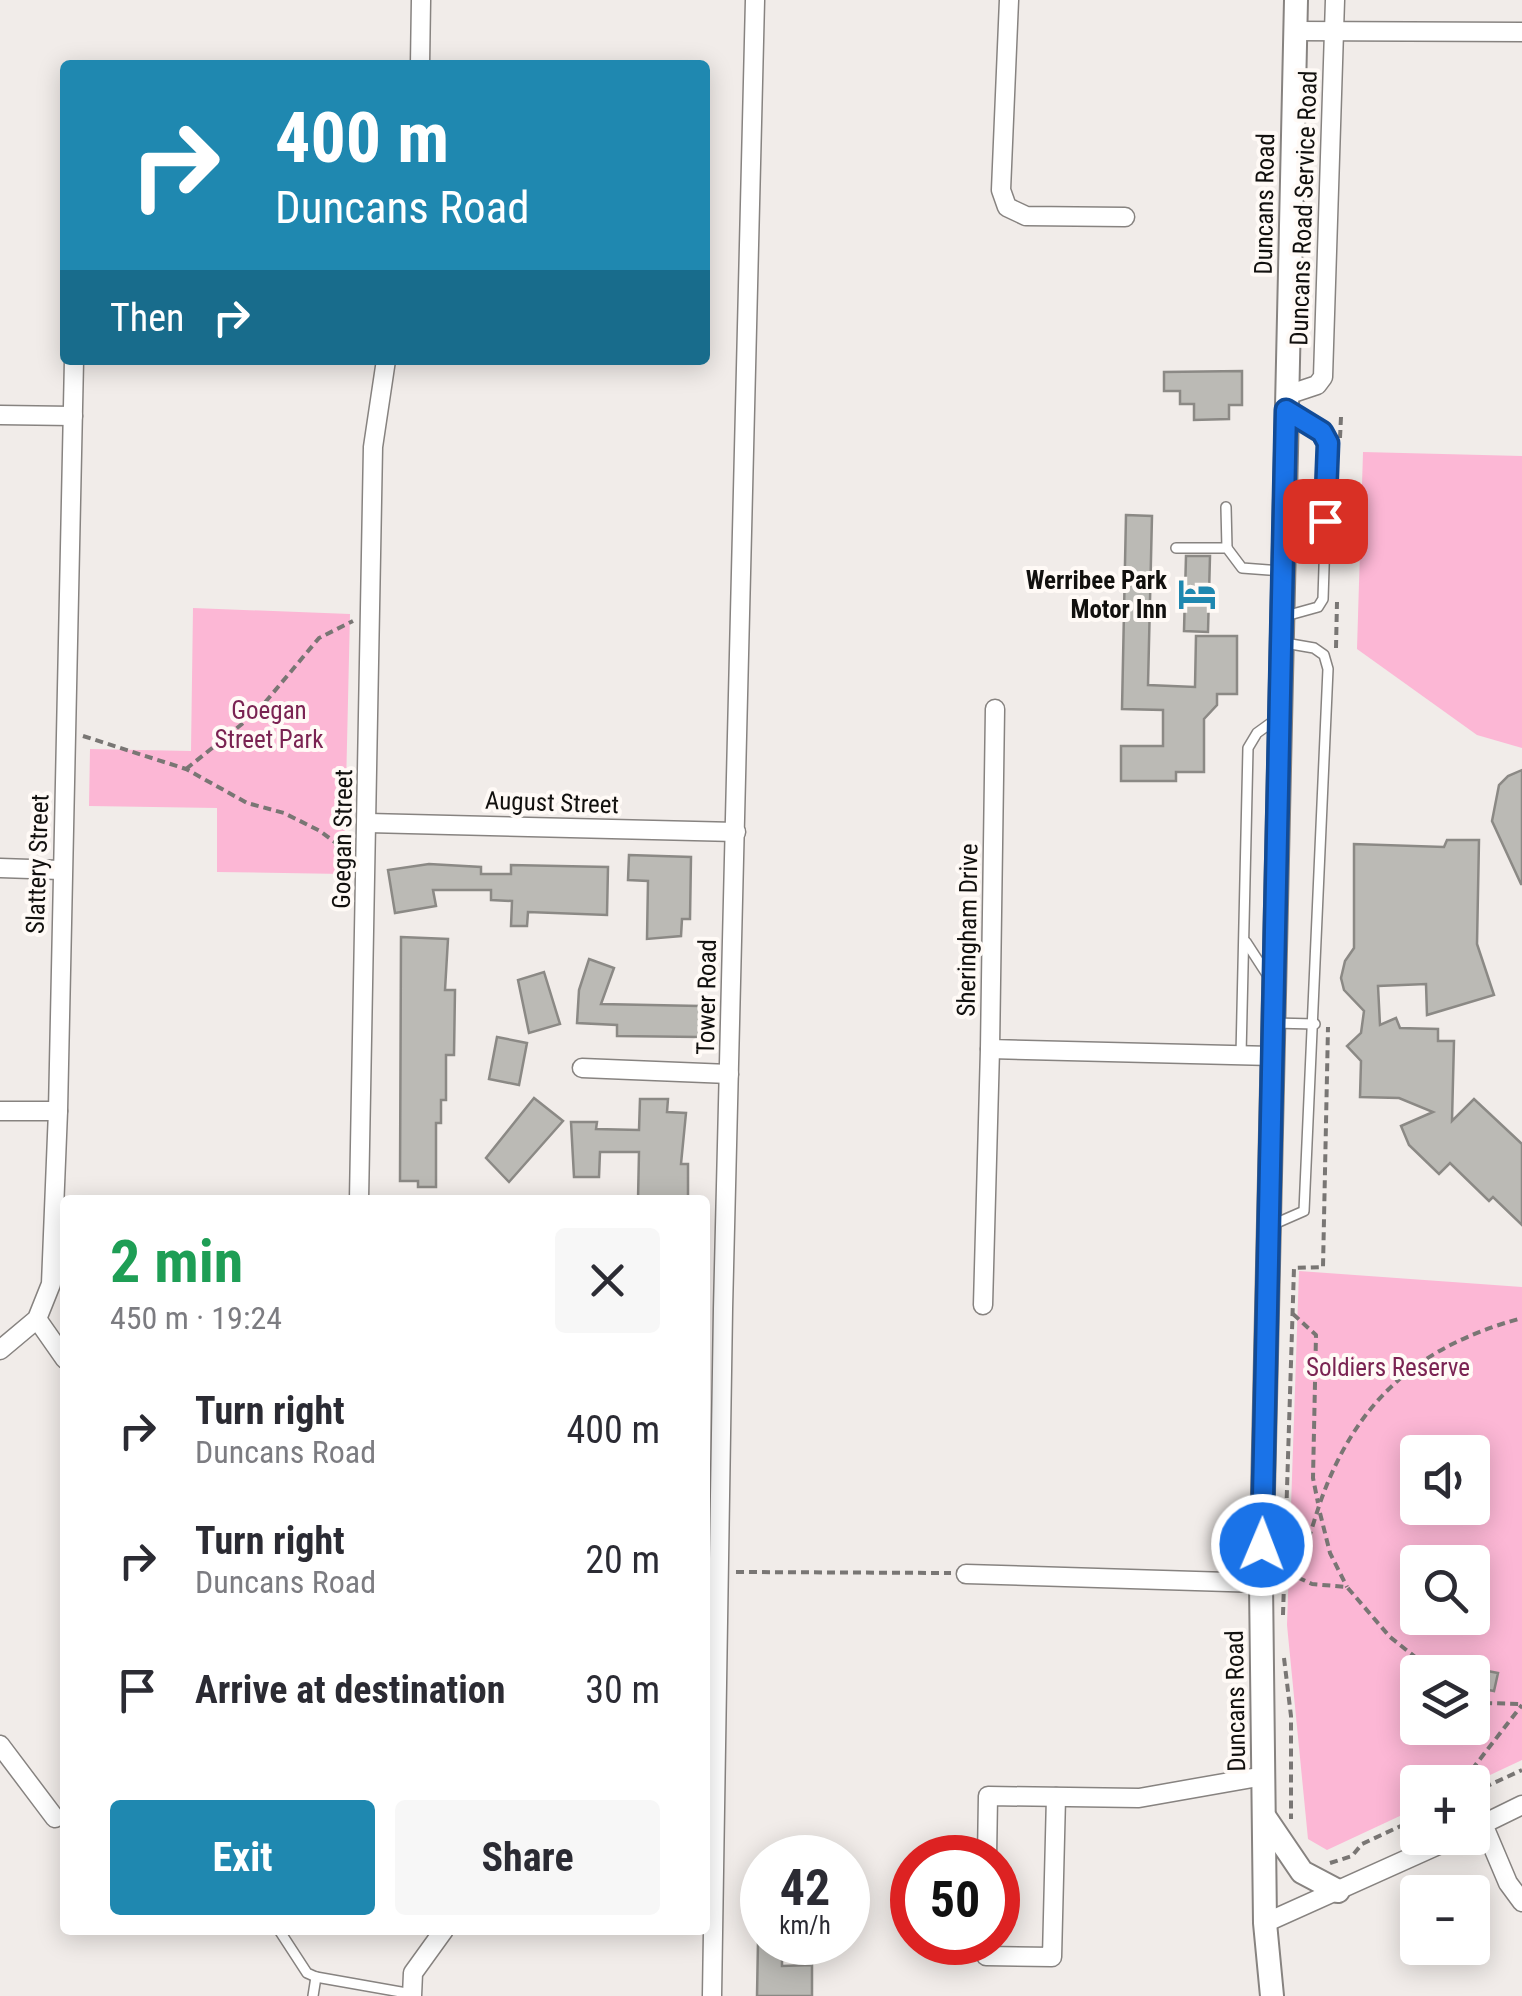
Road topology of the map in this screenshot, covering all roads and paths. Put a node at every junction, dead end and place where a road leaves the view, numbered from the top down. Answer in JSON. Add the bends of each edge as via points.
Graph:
{"nodes":[{"id":1,"x":421,"y":0,"type":"edge"},
{"id":2,"x":755,"y":0,"type":"edge"},
{"id":3,"x":1009,"y":0,"type":"edge"},
{"id":4,"x":1296,"y":0,"type":"edge"},
{"id":5,"x":1335,"y":0,"type":"edge"},
{"id":6,"x":1295,"y":31,"type":"junction"},
{"id":7,"x":1334,"y":32,"type":"junction"},
{"id":8,"x":1522,"y":32,"type":"edge"},
{"id":9,"x":420,"y":60,"type":"edge"},
{"id":10,"x":1125,"y":217,"type":"dead end"},
{"id":11,"x":74,"y":365,"type":"edge"},
{"id":12,"x":385,"y":365,"type":"edge"},
{"id":13,"x":1287,"y":403,"type":"junction"},
{"id":14,"x":0,"y":415,"type":"edge"},
{"id":15,"x":73,"y":416,"type":"junction"},
{"id":16,"x":1226,"y":507,"type":"dead end"},
{"id":17,"x":1176,"y":548,"type":"dead end"},
{"id":18,"x":1227,"y":548,"type":"junction"},
{"id":19,"x":1283,"y":570,"type":"junction"},
{"id":20,"x":372,"y":614,"type":"junction"},
{"id":21,"x":1282,"y":617,"type":"junction"},
{"id":22,"x":1282,"y":643,"type":"junction"},
{"id":23,"x":995,"y":709,"type":"dead end"},
{"id":24,"x":1280,"y":716,"type":"junction"},
{"id":25,"x":66,"y":730,"type":"junction"},
{"id":26,"x":186,"y":769,"type":"junction"},
{"id":27,"x":368,"y":822,"type":"junction"},
{"id":28,"x":736,"y":832,"type":"junction"},
{"id":29,"x":367,"y":866,"type":"junction"},
{"id":30,"x":0,"y":868,"type":"edge"},
{"id":31,"x":61,"y":870,"type":"junction"},
{"id":32,"x":1243,"y":930,"type":"junction"},
{"id":33,"x":1274,"y":985,"type":"junction"},
{"id":34,"x":1273,"y":1023,"type":"junction"},
{"id":35,"x":1315,"y":1024,"type":"junction"},
{"id":36,"x":990,"y":1049,"type":"junction"},
{"id":37,"x":1241,"y":1055,"type":"junction"},
{"id":38,"x":1272,"y":1056,"type":"junction"},
{"id":39,"x":582,"y":1068,"type":"dead end"},
{"id":40,"x":729,"y":1074,"type":"junction"},
{"id":41,"x":0,"y":1110,"type":"edge"},
{"id":42,"x":58,"y":1111,"type":"junction"},
{"id":43,"x":359,"y":1195,"type":"edge"},
{"id":44,"x":1269,"y":1226,"type":"junction"},
{"id":45,"x":1294,"y":1268,"type":"dead end"},
{"id":46,"x":983,"y":1306,"type":"dead end"},
{"id":47,"x":714,"y":1309,"type":"edge"},
{"id":48,"x":1293,"y":1314,"type":"junction"},
{"id":49,"x":1522,"y":1318,"type":"edge"},
{"id":50,"x":37,"y":1319,"type":"junction"},
{"id":51,"x":0,"y":1350,"type":"edge"},
{"id":52,"x":60,"y":1351,"type":"edge"},
{"id":53,"x":1319,"y":1508,"type":"junction"},
{"id":54,"x":1286,"y":1572,"type":"junction"},
{"id":55,"x":966,"y":1574,"type":"joint"},
{"id":56,"x":715,"y":1576,"type":"edge"},
{"id":57,"x":1296,"y":1576,"type":"junction"},
{"id":58,"x":1261,"y":1583,"type":"junction"},
{"id":59,"x":1347,"y":1587,"type":"junction"},
{"id":60,"x":1280,"y":1623,"type":"dead end"},
{"id":61,"x":1282,"y":1642,"type":"dead end"},
{"id":62,"x":1413,"y":1655,"type":"edge"},
{"id":63,"x":1490,"y":1703,"type":"edge"},
{"id":64,"x":1522,"y":1705,"type":"edge"},
{"id":65,"x":0,"y":1745,"type":"edge"},
{"id":66,"x":1475,"y":1765,"type":"edge"},
{"id":67,"x":1522,"y":1770,"type":"edge"},
{"id":68,"x":1264,"y":1776,"type":"junction"},
{"id":69,"x":1490,"y":1785,"type":"edge"},
{"id":70,"x":1056,"y":1798,"type":"junction"},
{"id":71,"x":710,"y":1806,"type":"edge"},
{"id":72,"x":1522,"y":1806,"type":"edge"},
{"id":73,"x":1264,"y":1816,"type":"junction"},
{"id":74,"x":55,"y":1818,"type":"dead end"},
{"id":75,"x":1490,"y":1821,"type":"edge"},
{"id":76,"x":1400,"y":1826,"type":"edge"},
{"id":77,"x":1292,"y":1829,"type":"dead end"},
{"id":78,"x":987,"y":1835,"type":"edge"},
{"id":79,"x":1490,"y":1849,"type":"edge"},
{"id":80,"x":1417,"y":1855,"type":"edge"},
{"id":81,"x":1315,"y":1860,"type":"dead end"},
{"id":82,"x":1338,"y":1891,"type":"junction"},
{"id":83,"x":1522,"y":1902,"type":"edge"},
{"id":84,"x":1265,"y":1923,"type":"junction"},
{"id":85,"x":281,"y":1935,"type":"edge"},
{"id":86,"x":440,"y":1935,"type":"edge"},
{"id":87,"x":1020,"y":1957,"type":"edge"},
{"id":88,"x":316,"y":1978,"type":"junction"},
{"id":89,"x":412,"y":1995,"type":"edge"},
{"id":90,"x":313,"y":1996,"type":"edge"},
{"id":91,"x":712,"y":1996,"type":"edge"},
{"id":92,"x":1272,"y":1996,"type":"edge"}],
"edges":[{"from":1,"to":9,"type":"street"},
{"from":2,"to":28,"type":"street","name":"Tower Road"},
{"from":3,"to":10,"type":"street","via":[[1001,190],[1007,207],[1026,216]]},
{"from":4,"to":6,"type":"main road","name":"Duncans Road"},
{"from":5,"to":7,"type":"street","name":"Duncans Road Service Road"},
{"from":6,"to":7,"type":"street"},
{"from":6,"to":13,"type":"main road","name":"Duncans Road"},
{"from":7,"to":8,"type":"street"},
{"from":7,"to":13,"type":"street","name":"Duncans Road Service Road","via":[[1323,377]]},
{"from":11,"to":15,"type":"street","name":"Slattery Street"},
{"from":12,"to":20,"type":"street","name":"Goegan Street","via":[[373,447]]},
{"from":13,"to":19,"type":"main road","name":"Duncans Road"},
{"from":13,"to":21,"type":"lane","via":[[1328,443],[1323,599],[1318,607]]},
{"from":14,"to":15,"type":"street"},
{"from":15,"to":25,"type":"street","name":"Slattery Street"},
{"from":16,"to":18,"type":"lane"},
{"from":17,"to":18,"type":"lane"},
{"from":18,"to":19,"type":"lane","via":[[1242,568]]},
{"from":19,"to":21,"type":"main road","name":"Duncans Road"},
{"from":20,"to":26,"type":"path","via":[[319,638],[258,712]]},
{"from":20,"to":27,"type":"street","name":"Goegan Street"},
{"from":21,"to":22,"type":"main road","name":"Duncans Road"},
{"from":22,"to":24,"type":"main road","name":"Duncans Road"},
{"from":22,"to":35,"type":"lane","via":[[1314,648],[1328,669]]},
{"from":23,"to":36,"type":"street","name":"Sheringham Drive"},
{"from":24,"to":32,"type":"lane","via":[[1248,748]]},
{"from":24,"to":33,"type":"main road","name":"Duncans Road"},
{"from":25,"to":26,"type":"path"},
{"from":25,"to":31,"type":"street","name":"Slattery Street"},
{"from":26,"to":29,"type":"path","via":[[320,832]]},
{"from":27,"to":28,"type":"street","name":"August Street"},
{"from":27,"to":29,"type":"street","name":"Goegan Street"},
{"from":28,"to":40,"type":"street","name":"Tower Road"},
{"from":29,"to":43,"type":"street","name":"Goegan Street"},
{"from":30,"to":31,"type":"street"},
{"from":31,"to":42,"type":"street","name":"Slattery Street"},
{"from":32,"to":33,"type":"lane"},
{"from":32,"to":37,"type":"lane"},
{"from":33,"to":34,"type":"main road","name":"Duncans Road"},
{"from":34,"to":35,"type":"lane"},
{"from":34,"to":38,"type":"main road","name":"Duncans Road"},
{"from":35,"to":44,"type":"lane","via":[[1304,1211]]},
{"from":36,"to":37,"type":"street","name":"Sheringham Drive"},
{"from":36,"to":46,"type":"street"},
{"from":37,"to":38,"type":"street","name":"Sheringham Drive"},
{"from":38,"to":44,"type":"main road","name":"Duncans Road"},
{"from":39,"to":40,"type":"street"},
{"from":40,"to":47,"type":"street","name":"Tower Road"},
{"from":41,"to":42,"type":"street"},
{"from":42,"to":50,"type":"street","name":"Slattery Street","via":[[51,1284]]},
{"from":44,"to":58,"type":"main road","name":"Duncans Road"},
{"from":45,"to":48,"type":"path"},
{"from":47,"to":56,"type":"street","name":"Tower Road"},
{"from":48,"to":53,"type":"path","via":[[1316,1335],[1312,1478]]},
{"from":48,"to":54,"type":"path"},
{"from":49,"to":53,"type":"path","via":[[1458,1342],[1389,1385],[1351,1439]]},
{"from":50,"to":51,"type":"street"},
{"from":50,"to":52,"type":"street"},
{"from":53,"to":57,"type":"path"},
{"from":53,"to":59,"type":"path"},
{"from":54,"to":57,"type":"path"},
{"from":54,"to":60,"type":"path"},
{"from":55,"to":56,"type":"path"},
{"from":55,"to":58,"type":"street"},
{"from":56,"to":71,"type":"street","name":"Tower Road"},
{"from":57,"to":59,"type":"path"},
{"from":58,"to":68,"type":"main road","name":"Duncans Road"},
{"from":59,"to":62,"type":"path"},
{"from":61,"to":77,"type":"path","via":[[1291,1716]]},
{"from":63,"to":64,"type":"path"},
{"from":64,"to":66,"type":"path"},
{"from":65,"to":74,"type":"street"},
{"from":67,"to":69,"type":"path"},
{"from":68,"to":70,"type":"street","via":[[1138,1798]]},
{"from":68,"to":73,"type":"main road","name":"Duncans Road"},
{"from":70,"to":78,"type":"street","via":[[988,1796]]},
{"from":70,"to":87,"type":"street","via":[[1052,1957]]},
{"from":71,"to":91,"type":"street","name":"Tower Road"},
{"from":72,"to":75,"type":"street"},
{"from":73,"to":82,"type":"main road","via":[[1302,1872]]},
{"from":73,"to":84,"type":"main road","name":"Duncans Road"},
{"from":76,"to":81,"type":"path","via":[[1340,1861]]},
{"from":79,"to":83,"type":"street"},
{"from":80,"to":82,"type":"street"},
{"from":82,"to":84,"type":"street"},
{"from":84,"to":92,"type":"main road","name":"Duncans Road"},
{"from":85,"to":88,"type":"lane"},
{"from":86,"to":89,"type":"street","via":[[413,1973]]},
{"from":88,"to":89,"type":"lane"},
{"from":88,"to":90,"type":"lane"}]}
